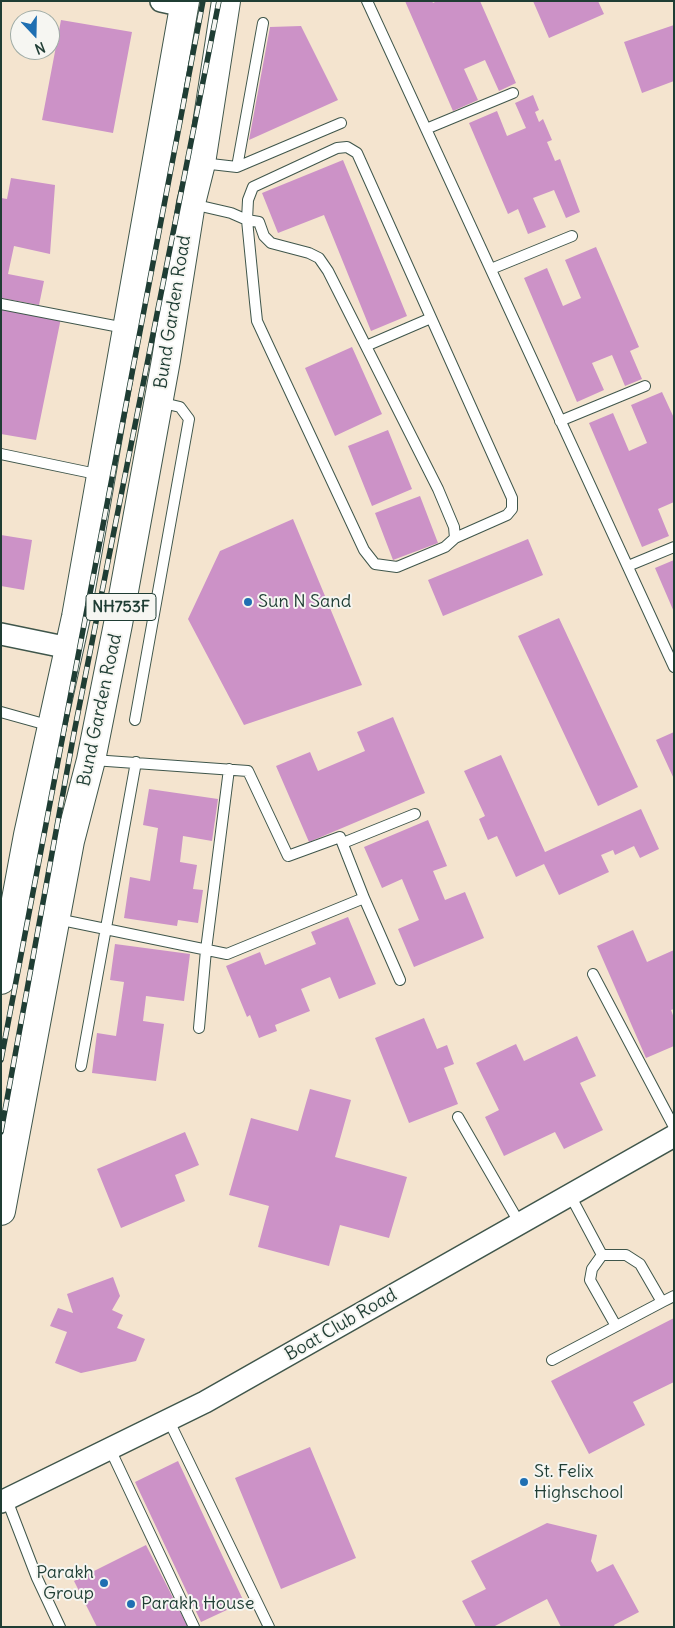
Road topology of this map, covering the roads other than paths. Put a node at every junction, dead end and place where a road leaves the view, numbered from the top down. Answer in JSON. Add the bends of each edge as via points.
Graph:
{"nodes":[{"id":1,"x":226,"y":1,"type":"edge"},
{"id":2,"x":367,"y":1,"type":"edge"},
{"id":3,"x":177,"y":3,"type":"edge"},
{"id":4,"x":263,"y":24,"type":"dead end"},
{"id":5,"x":513,"y":93,"type":"dead end"},
{"id":6,"x":341,"y":123,"type":"dead end"},
{"id":7,"x":426,"y":129,"type":"junction"},
{"id":8,"x":201,"y":163,"type":"junction"},
{"id":9,"x":237,"y":167,"type":"junction"},
{"id":10,"x":191,"y":203,"type":"junction"},
{"id":11,"x":247,"y":220,"type":"junction"},
{"id":12,"x":572,"y":236,"type":"dead end"},
{"id":13,"x":491,"y":269,"type":"junction"},
{"id":14,"x":1,"y":304,"type":"edge"},
{"id":15,"x":431,"y":318,"type":"junction"},
{"id":16,"x":129,"y":328,"type":"junction"},
{"id":17,"x":366,"y":346,"type":"junction"},
{"id":18,"x":645,"y":386,"type":"dead end"},
{"id":19,"x":158,"y":402,"type":"junction"},
{"id":20,"x":560,"y":421,"type":"junction"},
{"id":21,"x":1,"y":454,"type":"edge"},
{"id":22,"x":102,"y":475,"type":"junction"},
{"id":23,"x":455,"y":538,"type":"junction"},
{"id":24,"x":674,"y":547,"type":"edge"},
{"id":25,"x":628,"y":566,"type":"junction"},
{"id":26,"x":1,"y":634,"type":"edge"},
{"id":27,"x":70,"y":648,"type":"junction"},
{"id":28,"x":674,"y":667,"type":"edge"},
{"id":29,"x":1,"y":712,"type":"edge"},
{"id":30,"x":135,"y":720,"type":"dead end"},
{"id":31,"x":52,"y":726,"type":"junction"},
{"id":32,"x":91,"y":760,"type":"junction"},
{"id":33,"x":136,"y":762,"type":"junction"},
{"id":34,"x":229,"y":769,"type":"junction"},
{"id":35,"x":415,"y":814,"type":"dead end"},
{"id":36,"x":342,"y":843,"type":"junction"},
{"id":37,"x":364,"y":898,"type":"junction"},
{"id":38,"x":56,"y":919,"type":"junction"},
{"id":39,"x":106,"y":929,"type":"junction"},
{"id":40,"x":206,"y":950,"type":"junction"},
{"id":41,"x":593,"y":974,"type":"dead end"},
{"id":42,"x":1,"y":980,"type":"edge"},
{"id":43,"x":400,"y":980,"type":"dead end"},
{"id":44,"x":199,"y":1028,"type":"dead end"},
{"id":45,"x":80,"y":1066,"type":"dead end"},
{"id":46,"x":458,"y":1117,"type":"dead end"},
{"id":47,"x":674,"y":1127,"type":"edge"},
{"id":48,"x":674,"y":1136,"type":"edge"},
{"id":49,"x":570,"y":1195,"type":"junction"},
{"id":50,"x":1,"y":1210,"type":"edge"},
{"id":51,"x":520,"y":1224,"type":"junction"},
{"id":52,"x":602,"y":1255,"type":"junction"},
{"id":53,"x":674,"y":1296,"type":"edge"},
{"id":54,"x":662,"y":1302,"type":"junction"},
{"id":55,"x":616,"y":1326,"type":"junction"},
{"id":56,"x":552,"y":1360,"type":"dead end"},
{"id":57,"x":168,"y":1421,"type":"junction"},
{"id":58,"x":110,"y":1449,"type":"junction"},
{"id":59,"x":4,"y":1501,"type":"edge"},
{"id":60,"x":60,"y":1627,"type":"edge"},
{"id":61,"x":194,"y":1627,"type":"edge"},
{"id":62,"x":268,"y":1627,"type":"edge"}],
"edges":[{"from":1,"to":8,"type":"highway","name":"Bund Garden Road","number":"NH753F"},
{"from":2,"to":7,"type":"lane"},
{"from":3,"to":16,"type":"highway","number":"NH753F"},
{"from":4,"to":9,"type":"lane"},
{"from":5,"to":7,"type":"lane"},
{"from":6,"to":9,"type":"lane"},
{"from":7,"to":13,"type":"lane"},
{"from":8,"to":9,"type":"lane"},
{"from":8,"to":10,"type":"highway","name":"Bund Garden Road","number":"NH753F"},
{"from":10,"to":11,"type":"lane"},
{"from":10,"to":19,"type":"highway","name":"Bund Garden Road","number":"NH753F"},
{"from":11,"to":15,"type":"lane","via":[[248,200],[253,187],[337,148],[347,147],[357,153]]},
{"from":11,"to":17,"type":"lane","via":[[259,222],[264,236],[271,243],[319,258]]},
{"from":11,"to":23,"type":"lane","via":[[257,321],[364,550],[375,564],[397,567],[445,547]]},
{"from":12,"to":13,"type":"lane"},
{"from":13,"to":20,"type":"lane"},
{"from":14,"to":16,"type":"lane"},
{"from":15,"to":17,"type":"lane"},
{"from":15,"to":23,"type":"lane","via":[[512,498],[512,509],[507,515]]},
{"from":16,"to":22,"type":"highway","number":"NH753F"},
{"from":17,"to":23,"type":"lane","via":[[438,489],[454,527]]},
{"from":18,"to":20,"type":"lane"},
{"from":19,"to":30,"type":"lane","via":[[180,407],[189,419]]},
{"from":19,"to":32,"type":"highway","name":"Bund Garden Road","number":"NH753F"},
{"from":20,"to":25,"type":"lane"},
{"from":21,"to":22,"type":"lane"},
{"from":22,"to":27,"type":"highway","number":"NH753F"},
{"from":24,"to":25,"type":"lane"},
{"from":25,"to":28,"type":"lane"},
{"from":26,"to":27,"type":"street"},
{"from":27,"to":31,"type":"highway","number":"NH753F"},
{"from":29,"to":31,"type":"lane"},
{"from":31,"to":42,"type":"highway","number":"NH753F"},
{"from":32,"to":33,"type":"lane"},
{"from":32,"to":38,"type":"highway","name":"Bund Garden Road","number":"NH753F","via":[[70,841]]},
{"from":33,"to":34,"type":"lane"},
{"from":33,"to":39,"type":"lane"},
{"from":34,"to":36,"type":"lane","via":[[248,770],[288,856],[340,837]]},
{"from":34,"to":40,"type":"lane"},
{"from":35,"to":36,"type":"lane"},
{"from":36,"to":37,"type":"lane"},
{"from":37,"to":40,"type":"lane","via":[[227,954]]},
{"from":37,"to":43,"type":"lane"},
{"from":38,"to":39,"type":"lane"},
{"from":38,"to":50,"type":"highway","name":"Bund Garden Road","number":"NH753F"},
{"from":39,"to":40,"type":"lane"},
{"from":39,"to":45,"type":"lane"},
{"from":40,"to":44,"type":"lane"},
{"from":41,"to":47,"type":"lane"},
{"from":46,"to":51,"type":"lane"},
{"from":48,"to":49,"type":"street","name":"Boat Club Road"},
{"from":49,"to":51,"type":"street","name":"Boat Club Road"},
{"from":49,"to":52,"type":"lane"},
{"from":51,"to":57,"type":"street","name":"Boat Club Road"},
{"from":52,"to":54,"type":"lane","via":[[626,1255],[640,1264]]},
{"from":52,"to":55,"type":"lane","via":[[592,1269],[590,1280]]},
{"from":53,"to":54,"type":"lane"},
{"from":54,"to":55,"type":"lane"},
{"from":55,"to":56,"type":"lane"},
{"from":57,"to":58,"type":"street","name":"Boat Club Road"},
{"from":57,"to":62,"type":"lane"},
{"from":58,"to":59,"type":"street","name":"Boat Club Road"},
{"from":58,"to":61,"type":"lane"},
{"from":59,"to":60,"type":"lane"}]}
